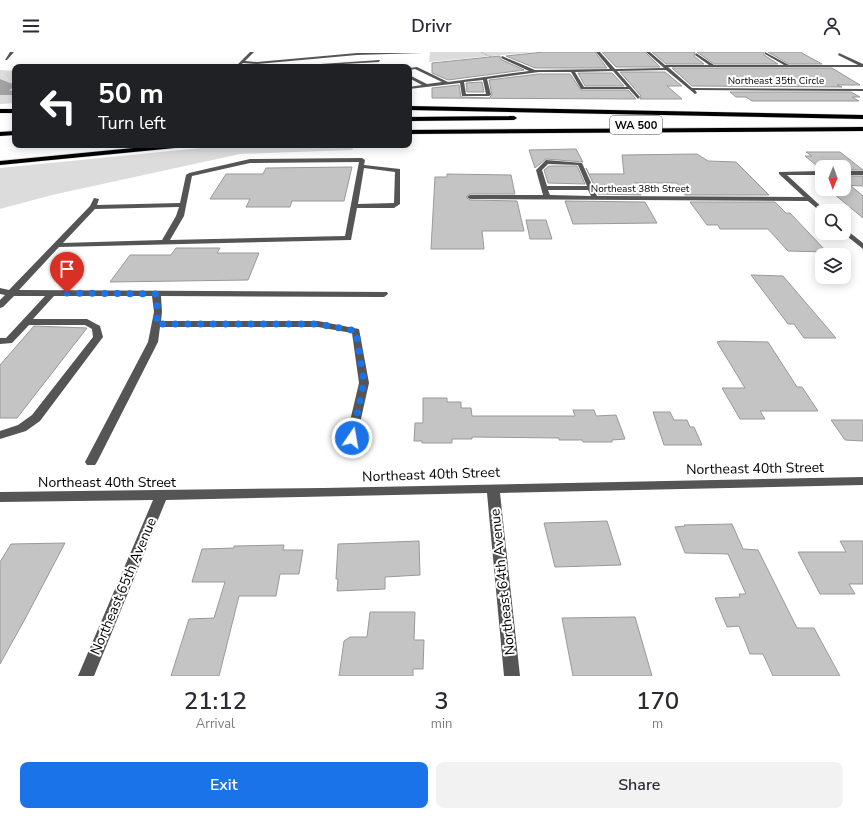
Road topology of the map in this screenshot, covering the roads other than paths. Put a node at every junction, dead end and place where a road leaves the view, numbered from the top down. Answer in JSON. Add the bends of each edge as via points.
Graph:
{"nodes":[{"id":1,"x":12,"y":52,"type":"edge"},
{"id":2,"x":252,"y":52,"type":"edge"},
{"id":3,"x":598,"y":52,"type":"edge"},
{"id":4,"x":648,"y":52,"type":"edge"},
{"id":5,"x":420,"y":53,"type":"edge"},
{"id":6,"x":696,"y":54,"type":"dead end"},
{"id":7,"x":766,"y":54,"type":"dead end"},
{"id":8,"x":839,"y":54,"type":"dead end"},
{"id":9,"x":502,"y":57,"type":"dead end"},
{"id":10,"x":6,"y":59,"type":"dead end"},
{"id":11,"x":383,"y":60,"type":"dead end"},
{"id":12,"x":242,"y":62,"type":"joint"},
{"id":13,"x":330,"y":64,"type":"edge"},
{"id":14,"x":664,"y":66,"type":"junction"},
{"id":15,"x":713,"y":66,"type":"junction"},
{"id":16,"x":788,"y":66,"type":"junction"},
{"id":17,"x":863,"y":66,"type":"edge"},
{"id":18,"x":412,"y":69,"type":"edge"},
{"id":19,"x":572,"y":70,"type":"junction"},
{"id":20,"x":613,"y":70,"type":"junction"},
{"id":21,"x":669,"y":71,"type":"junction"},
{"id":22,"x":534,"y":72,"type":"junction"},
{"id":23,"x":412,"y":78,"type":"edge"},
{"id":24,"x":485,"y":78,"type":"junction"},
{"id":25,"x":462,"y":81,"type":"junction"},
{"id":26,"x":447,"y":83,"type":"junction"},
{"id":27,"x":427,"y":86,"type":"junction"},
{"id":28,"x":630,"y":88,"type":"junction"},
{"id":29,"x":690,"y":89,"type":"junction"},
{"id":30,"x":412,"y":90,"type":"edge"},
{"id":31,"x":863,"y":90,"type":"edge"},
{"id":32,"x":699,"y":95,"type":"dead end"},
{"id":33,"x":638,"y":98,"type":"dead end"},
{"id":34,"x":412,"y":108,"type":"edge"},
{"id":35,"x":0,"y":111,"type":"edge"},
{"id":36,"x":12,"y":111,"type":"edge"},
{"id":37,"x":520,"y":118,"type":"dead end"},
{"id":38,"x":558,"y":118,"type":"dead end"},
{"id":39,"x":863,"y":118,"type":"edge"},
{"id":40,"x":412,"y":119,"type":"edge"},
{"id":41,"x":412,"y":126,"type":"edge"},
{"id":42,"x":863,"y":128,"type":"edge"},
{"id":43,"x":412,"y":132,"type":"edge"},
{"id":44,"x":12,"y":133,"type":"edge"},
{"id":45,"x":0,"y":134,"type":"edge"},
{"id":46,"x":12,"y":141,"type":"edge"},
{"id":47,"x":0,"y":142,"type":"edge"},
{"id":48,"x":154,"y":148,"type":"edge"},
{"id":49,"x":0,"y":163,"type":"edge"},
{"id":50,"x":361,"y":166,"type":"junction"},
{"id":51,"x":815,"y":173,"type":"edge"},
{"id":52,"x":851,"y":173,"type":"edge"},
{"id":53,"x":863,"y":173,"type":"edge"},
{"id":54,"x":544,"y":188,"type":"junction"},
{"id":55,"x":591,"y":188,"type":"junction"},
{"id":56,"x":470,"y":197,"type":"dead end"},
{"id":57,"x":547,"y":198,"type":"junction"},
{"id":58,"x":596,"y":198,"type":"junction"},
{"id":59,"x":96,"y":199,"type":"dead end"},
{"id":60,"x":810,"y":199,"type":"junction"},
{"id":61,"x":815,"y":204,"type":"edge"},
{"id":62,"x":183,"y":205,"type":"junction"},
{"id":63,"x":354,"y":206,"type":"junction"},
{"id":64,"x":93,"y":207,"type":"junction"},
{"id":65,"x":851,"y":236,"type":"edge"},
{"id":66,"x":165,"y":242,"type":"junction"},
{"id":67,"x":59,"y":244,"type":"junction"},
{"id":68,"x":863,"y":247,"type":"edge"},
{"id":69,"x":0,"y":291,"type":"edge"},
{"id":70,"x":11,"y":293,"type":"junction"},
{"id":71,"x":52,"y":293,"type":"junction"},
{"id":72,"x":156,"y":294,"type":"junction"},
{"id":73,"x":384,"y":294,"type":"dead end"},
{"id":74,"x":0,"y":305,"type":"edge"},
{"id":75,"x":26,"y":322,"type":"junction"},
{"id":76,"x":156,"y":324,"type":"junction"},
{"id":77,"x":0,"y":341,"type":"edge"},
{"id":78,"x":0,"y":436,"type":"edge"},
{"id":79,"x":352,"y":438,"type":"dead end"},
{"id":80,"x":91,"y":462,"type":"dead end"},
{"id":81,"x":863,"y":481,"type":"edge"},
{"id":82,"x":493,"y":488,"type":"junction"},
{"id":83,"x":0,"y":497,"type":"edge"},
{"id":84,"x":161,"y":497,"type":"junction"},
{"id":85,"x":86,"y":676,"type":"edge"},
{"id":86,"x":512,"y":676,"type":"edge"}],
"edges":[{"from":1,"to":10,"type":"street"},
{"from":2,"to":12,"type":"street"},
{"from":3,"to":20,"type":"street"},
{"from":4,"to":14,"type":"street"},
{"from":5,"to":12,"type":"street","via":[[358,54]]},
{"from":6,"to":15,"type":"street"},
{"from":7,"to":16,"type":"street"},
{"from":8,"to":17,"type":"street"},
{"from":9,"to":22,"type":"street"},
{"from":11,"to":13,"type":"street"},
{"from":14,"to":15,"type":"street"},
{"from":14,"to":21,"type":"street"},
{"from":15,"to":16,"type":"street"},
{"from":16,"to":17,"type":"street"},
{"from":18,"to":26,"type":"street","via":[[416,68]]},
{"from":19,"to":20,"type":"street"},
{"from":19,"to":22,"type":"street"},
{"from":19,"to":28,"type":"street","via":[[583,88]]},
{"from":20,"to":21,"type":"street"},
{"from":20,"to":28,"type":"street"},
{"from":21,"to":29,"type":"street"},
{"from":22,"to":24,"type":"street"},
{"from":23,"to":27,"type":"street"},
{"from":24,"to":25,"type":"street"},
{"from":24,"to":25,"type":"street","via":[[489,95],[464,95]]},
{"from":25,"to":26,"type":"street"},
{"from":26,"to":27,"type":"street"},
{"from":27,"to":30,"type":"street"},
{"from":28,"to":33,"type":"street"},
{"from":29,"to":31,"type":"street","name":"Northeast 35th Circle"},
{"from":29,"to":32,"type":"street"},
{"from":34,"to":39,"type":"highway"},
{"from":35,"to":36,"type":"highway"},
{"from":37,"to":40,"type":"highway"},
{"from":38,"to":39,"type":"highway","number":"WA 500"},
{"from":41,"to":42,"type":"highway","number":"WA 500"},
{"from":42,"to":43,"type":"highway"},
{"from":44,"to":45,"type":"highway"},
{"from":46,"to":47,"type":"highway"},
{"from":48,"to":49,"type":"highway"},
{"from":50,"to":62,"type":"street","via":[[362,160],[250,161],[189,175]]},
{"from":50,"to":63,"type":"street"},
{"from":50,"to":63,"type":"street","via":[[398,170],[396,205]]},
{"from":51,"to":60,"type":"street","via":[[781,172]]},
{"from":52,"to":53,"type":"street"},
{"from":54,"to":55,"type":"street"},
{"from":54,"to":55,"type":"street","via":[[538,170],[546,162],[573,162],[580,164]]},
{"from":54,"to":57,"type":"street"},
{"from":55,"to":58,"type":"street"},
{"from":56,"to":57,"type":"street","name":"Northeast 38th Street"},
{"from":57,"to":58,"type":"street","name":"Northeast 38th Street"},
{"from":58,"to":60,"type":"street","name":"Northeast 38th Street"},
{"from":59,"to":64,"type":"street"},
{"from":60,"to":61,"type":"street"},
{"from":62,"to":64,"type":"street"},
{"from":62,"to":66,"type":"street","via":[[180,216]]},
{"from":63,"to":66,"type":"street","via":[[348,238]]},
{"from":64,"to":67,"type":"street"},
{"from":65,"to":68,"type":"street"},
{"from":66,"to":67,"type":"street"},
{"from":67,"to":70,"type":"street"},
{"from":69,"to":70,"type":"street"},
{"from":70,"to":71,"type":"street"},
{"from":70,"to":74,"type":"street"},
{"from":71,"to":72,"type":"street"},
{"from":71,"to":75,"type":"street"},
{"from":72,"to":73,"type":"street"},
{"from":72,"to":76,"type":"street"},
{"from":75,"to":77,"type":"street","via":[[10,341]]},
{"from":75,"to":78,"type":"street","via":[[87,322],[97,328],[98,337],[36,418],[22,428]]},
{"from":76,"to":79,"type":"street","via":[[318,324],[356,331],[364,382]]},
{"from":76,"to":80,"type":"street","via":[[153,342]]},
{"from":81,"to":82,"type":"street","name":"Northeast 40th Street"},
{"from":82,"to":84,"type":"street","name":"Northeast 40th Street"},
{"from":82,"to":86,"type":"street","name":"Northeast 64th Avenue"},
{"from":83,"to":84,"type":"street","name":"Northeast 40th Street"},
{"from":84,"to":85,"type":"street","name":"Northeast 65th Avenue"}]}
